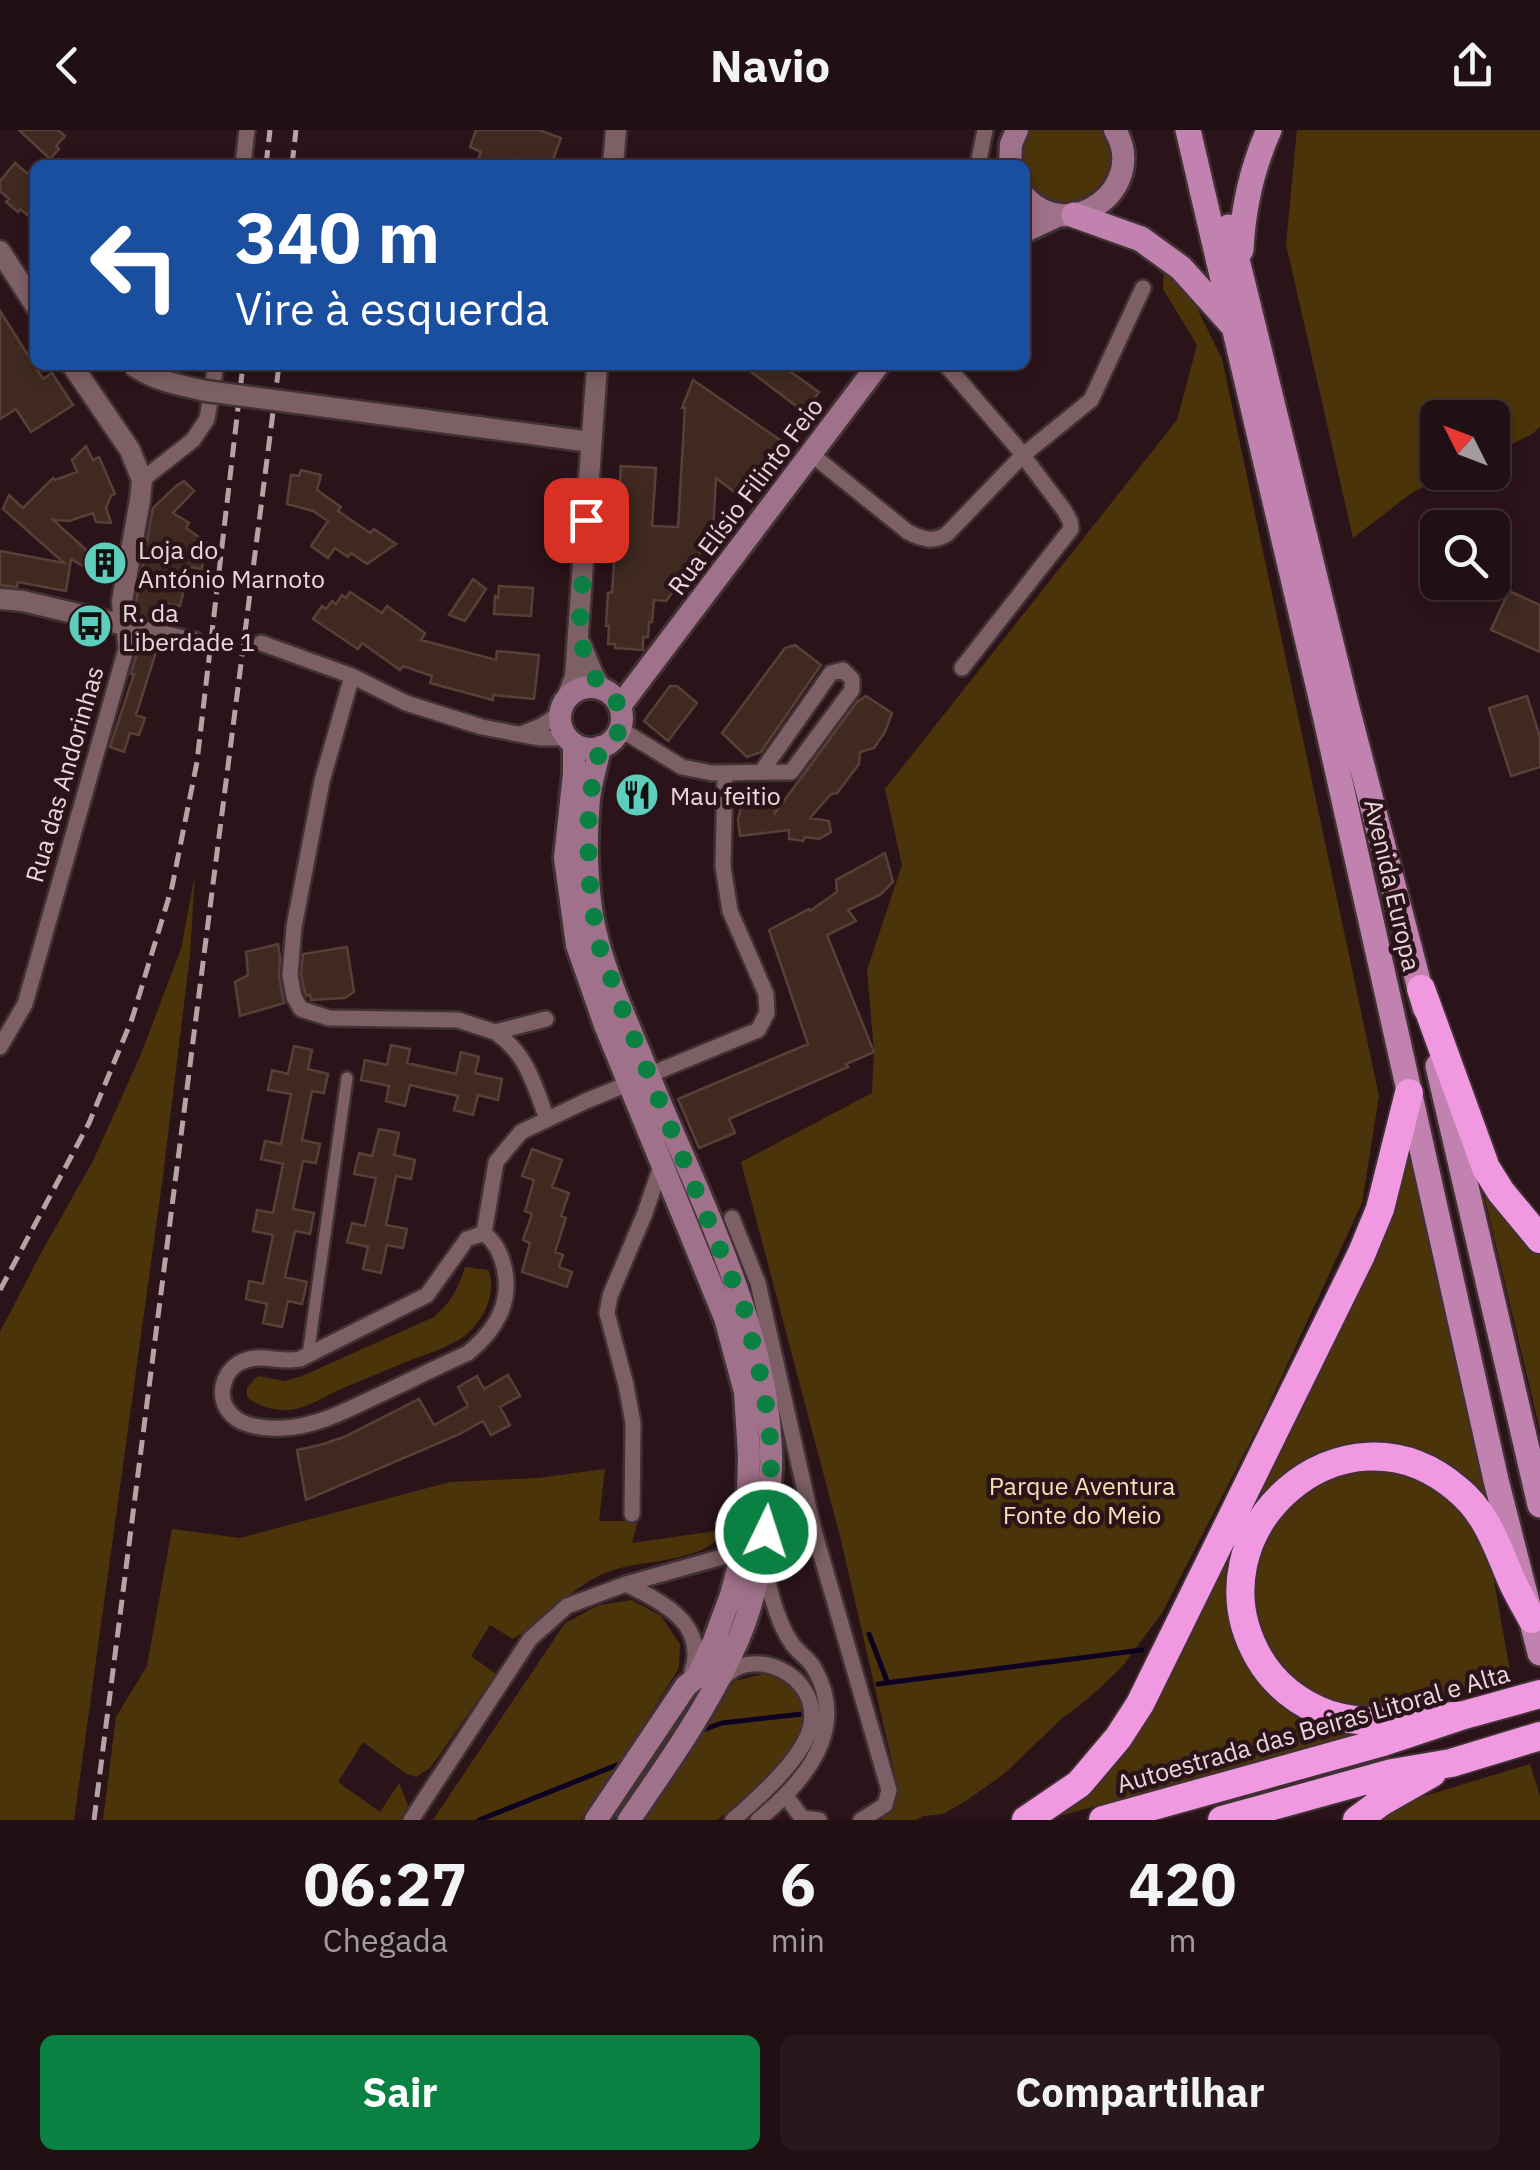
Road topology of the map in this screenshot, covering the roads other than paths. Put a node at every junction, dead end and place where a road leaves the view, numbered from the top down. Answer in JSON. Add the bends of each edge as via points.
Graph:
{"nodes":[{"id":1,"x":247,"y":130,"type":"edge"},
{"id":2,"x":616,"y":130,"type":"edge"},
{"id":3,"x":984,"y":130,"type":"edge"},
{"id":4,"x":1017,"y":130,"type":"edge"},
{"id":5,"x":1116,"y":130,"type":"edge"},
{"id":6,"x":1188,"y":130,"type":"edge"},
{"id":7,"x":1205,"y":130,"type":"edge"},
{"id":8,"x":1269,"y":130,"type":"edge"},
{"id":9,"x":244,"y":160,"type":"edge"},
{"id":10,"x":613,"y":160,"type":"edge"},
{"id":11,"x":979,"y":160,"type":"edge"},
{"id":12,"x":1010,"y":160,"type":"edge"},
{"id":13,"x":1030,"y":200,"type":"edge"},
{"id":14,"x":1067,"y":215,"type":"junction"},
{"id":15,"x":1030,"y":229,"type":"edge"},
{"id":16,"x":0,"y":250,"type":"edge"},
{"id":17,"x":1240,"y":270,"type":"junction"},
{"id":18,"x":1143,"y":288,"type":"dead end"},
{"id":19,"x":30,"y":292,"type":"edge"},
{"id":20,"x":1235,"y":328,"type":"junction"},
{"id":21,"x":75,"y":370,"type":"edge"},
{"id":22,"x":139,"y":370,"type":"edge"},
{"id":23,"x":215,"y":370,"type":"edge"},
{"id":24,"x":597,"y":370,"type":"edge"},
{"id":25,"x":874,"y":370,"type":"edge"},
{"id":26,"x":950,"y":370,"type":"edge"},
{"id":27,"x":591,"y":442,"type":"junction"},
{"id":28,"x":811,"y":454,"type":"junction"},
{"id":29,"x":1022,"y":456,"type":"junction"},
{"id":30,"x":142,"y":480,"type":"junction"},
{"id":31,"x":0,"y":599,"type":"edge"},
{"id":32,"x":124,"y":624,"type":"junction"},
{"id":33,"x":579,"y":638,"type":"junction"},
{"id":34,"x":195,"y":640,"type":"dead end"},
{"id":35,"x":261,"y":643,"type":"dead end"},
{"id":36,"x":962,"y":668,"type":"dead end"},
{"id":37,"x":352,"y":676,"type":"junction"},
{"id":38,"x":612,"y":704,"type":"junction"},
{"id":39,"x":563,"y":706,"type":"junction"},
{"id":40,"x":521,"y":734,"type":"junction"},
{"id":41,"x":571,"y":741,"type":"junction"},
{"id":42,"x":600,"y":747,"type":"junction"},
{"id":43,"x":762,"y":771,"type":"junction"},
{"id":44,"x":724,"y":773,"type":"junction"},
{"id":45,"x":1420,"y":990,"type":"junction"},
{"id":46,"x":546,"y":1018,"type":"dead end"},
{"id":47,"x":5,"y":1024,"type":"edge"},
{"id":48,"x":494,"y":1032,"type":"junction"},
{"id":49,"x":0,"y":1047,"type":"edge"},
{"id":50,"x":648,"y":1075,"type":"junction"},
{"id":51,"x":347,"y":1078,"type":"dead end"},
{"id":52,"x":1410,"y":1093,"type":"junction"},
{"id":53,"x":547,"y":1119,"type":"junction"},
{"id":54,"x":662,"y":1162,"type":"junction"},
{"id":55,"x":682,"y":1208,"type":"junction"},
{"id":56,"x":645,"y":1212,"type":"junction"},
{"id":57,"x":732,"y":1218,"type":"dead end"},
{"id":58,"x":484,"y":1233,"type":"junction"},
{"id":59,"x":1540,"y":1240,"type":"edge"},
{"id":60,"x":308,"y":1355,"type":"junction"},
{"id":61,"x":1540,"y":1505,"type":"edge"},
{"id":62,"x":632,"y":1514,"type":"dead end"},
{"id":63,"x":747,"y":1535,"type":"junction"},
{"id":64,"x":763,"y":1558,"type":"junction"},
{"id":65,"x":626,"y":1584,"type":"junction"},
{"id":66,"x":1532,"y":1619,"type":"junction"},
{"id":67,"x":1540,"y":1653,"type":"edge"},
{"id":68,"x":686,"y":1686,"type":"junction"},
{"id":69,"x":1540,"y":1694,"type":"edge"},
{"id":70,"x":711,"y":1695,"type":"junction"},
{"id":71,"x":1464,"y":1715,"type":"junction"},
{"id":72,"x":1540,"y":1736,"type":"edge"},
{"id":73,"x":1450,"y":1763,"type":"junction"},
{"id":74,"x":786,"y":1796,"type":"junction"},
{"id":75,"x":411,"y":1820,"type":"edge"},
{"id":76,"x":596,"y":1820,"type":"edge"},
{"id":77,"x":628,"y":1820,"type":"edge"},
{"id":78,"x":733,"y":1820,"type":"edge"},
{"id":79,"x":758,"y":1820,"type":"edge"},
{"id":80,"x":819,"y":1820,"type":"edge"},
{"id":81,"x":861,"y":1820,"type":"edge"},
{"id":82,"x":1026,"y":1820,"type":"edge"},
{"id":83,"x":1103,"y":1820,"type":"edge"},
{"id":84,"x":1222,"y":1820,"type":"edge"},
{"id":85,"x":1357,"y":1820,"type":"edge"}],
"edges":[{"from":1,"to":9,"type":"street"},
{"from":2,"to":10,"type":"street"},
{"from":3,"to":11,"type":"street"},
{"from":4,"to":12,"type":"main road"},
{"from":5,"to":14,"type":"main road","via":[[1123,154],[1115,188],[1089,210]]},
{"from":6,"to":20,"type":"main road","name":"Avenida Europa"},
{"from":7,"to":17,"type":"main road","name":"Avenida Europa"},
{"from":8,"to":17,"type":"main road","via":[[1243,215]]},
{"from":13,"to":14,"type":"main road"},
{"from":14,"to":15,"type":"main road"},
{"from":14,"to":20,"type":"main road","via":[[1141,239],[1180,268]]},
{"from":16,"to":19,"type":"street"},
{"from":17,"to":45,"type":"main road","name":"Avenida Europa"},
{"from":18,"to":29,"type":"street","via":[[1091,400]]},
{"from":20,"to":52,"type":"main road","name":"Avenida Europa"},
{"from":21,"to":30,"type":"street","via":[[130,450]]},
{"from":22,"to":27,"type":"street","bridge":true,"via":[[206,391]]},
{"from":23,"to":30,"type":"street","via":[[207,419],[192,440]]},
{"from":24,"to":27,"type":"street"},
{"from":25,"to":28,"type":"main road","name":"Rua Elísio Filinto Feio"},
{"from":26,"to":29,"type":"street"},
{"from":27,"to":33,"type":"street"},
{"from":28,"to":29,"type":"street","via":[[908,532],[938,540]]},
{"from":28,"to":38,"type":"main road","name":"Rua Elísio Filinto Feio","via":[[655,659]]},
{"from":29,"to":36,"type":"street","via":[[1071,529]]},
{"from":30,"to":32,"type":"street"},
{"from":31,"to":32,"type":"street"},
{"from":32,"to":34,"type":"street"},
{"from":32,"to":47,"type":"street","name":"Rua das Andorinhas","via":[[126,649],[25,1004]]},
{"from":33,"to":38,"type":"street"},
{"from":33,"to":39,"type":"street","via":[[575,677]]},
{"from":35,"to":37,"type":"street"},
{"from":37,"to":40,"type":"street","via":[[406,703]]},
{"from":37,"to":48,"type":"street","via":[[322,781],[294,927],[294,997],[300,1008],[328,1018],[458,1020]]},
{"from":38,"to":39,"type":"main road","via":[[582,688]]},
{"from":38,"to":42,"type":"main road","via":[[615,737]]},
{"from":38,"to":44,"type":"street","via":[[682,767]]},
{"from":39,"to":40,"type":"street"},
{"from":39,"to":41,"type":"main road","via":[[563,730]]},
{"from":40,"to":41,"type":"street"},
{"from":41,"to":42,"type":"main road"},
{"from":41,"to":50,"type":"main road","via":[[565,841],[577,945],[605,1025]]},
{"from":42,"to":50,"type":"main road","via":[[589,801],[594,922]]},
{"from":43,"to":43,"type":"street","via":[[791,772],[852,690],[844,670],[831,673]]},
{"from":43,"to":44,"type":"street"},
{"from":44,"to":50,"type":"street","via":[[723,867],[730,910],[766,994],[766,1013],[758,1030]]},
{"from":45,"to":59,"type":"highway","via":[[1486,1168]]},
{"from":45,"to":61,"type":"main road","name":"Avenida Europa"},
{"from":46,"to":48,"type":"street"},
{"from":47,"to":49,"type":"street","name":"Rua das Andorinhas"},
{"from":48,"to":53,"type":"street","via":[[518,1052]]},
{"from":50,"to":53,"type":"street"},
{"from":50,"to":54,"type":"main road"},
{"from":50,"to":64,"type":"main road","via":[[745,1311],[760,1374],[772,1454]]},
{"from":51,"to":60,"type":"street"},
{"from":52,"to":66,"type":"main road","name":"Avenida Europa"},
{"from":52,"to":82,"type":"highway","via":[[1380,1209],[1140,1704],[1079,1784]]},
{"from":53,"to":58,"type":"street","via":[[521,1132],[496,1162]]},
{"from":54,"to":55,"type":"main road"},
{"from":54,"to":56,"type":"street"},
{"from":55,"to":56,"type":"street"},
{"from":55,"to":63,"type":"main road","via":[[726,1318],[745,1392]]},
{"from":56,"to":62,"type":"street","via":[[607,1312],[632,1424]]},
{"from":57,"to":81,"type":"street","via":[[758,1283],[813,1527],[889,1790],[886,1806]]},
{"from":58,"to":60,"type":"street","via":[[468,1239],[427,1295]]},
{"from":58,"to":60,"type":"street","via":[[502,1260],[508,1289],[495,1324],[468,1353],[294,1428],[269,1428],[229,1413],[222,1389],[234,1367]]},
{"from":63,"to":65,"type":"street","via":[[722,1557]]},
{"from":63,"to":68,"type":"main road","via":[[714,1641]]},
{"from":64,"to":70,"type":"main road","via":[[734,1650]]},
{"from":64,"to":74,"type":"street","via":[[790,1642],[814,1667],[824,1694],[827,1726],[818,1754]]},
{"from":65,"to":68,"type":"street","via":[[681,1617],[696,1660]]},
{"from":65,"to":75,"type":"street","via":[[567,1606],[530,1639]]},
{"from":66,"to":67,"type":"main road","name":"Avenida Europa"},
{"from":66,"to":71,"type":"highway","via":[[1484,1520],[1460,1490],[1426,1467],[1382,1456],[1340,1460],[1304,1477],[1265,1514],[1249,1544],[1240,1592],[1253,1648],[1278,1683],[1310,1706],[1349,1719]]},
{"from":68,"to":76,"type":"main road"},
{"from":69,"to":71,"type":"highway","name":"Autoestrada das Beiras Litoral e Alta"},
{"from":70,"to":77,"type":"main road"},
{"from":70,"to":78,"type":"street","via":[[728,1672],[750,1664],[774,1666],[805,1688],[812,1705],[801,1747]]},
{"from":71,"to":83,"type":"highway","name":"Autoestrada das Beiras Litoral e Alta"},
{"from":72,"to":73,"type":"highway"},
{"from":73,"to":84,"type":"highway"},
{"from":73,"to":85,"type":"highway"},
{"from":74,"to":79,"type":"street"},
{"from":74,"to":80,"type":"street","via":[[802,1818]]}]}
